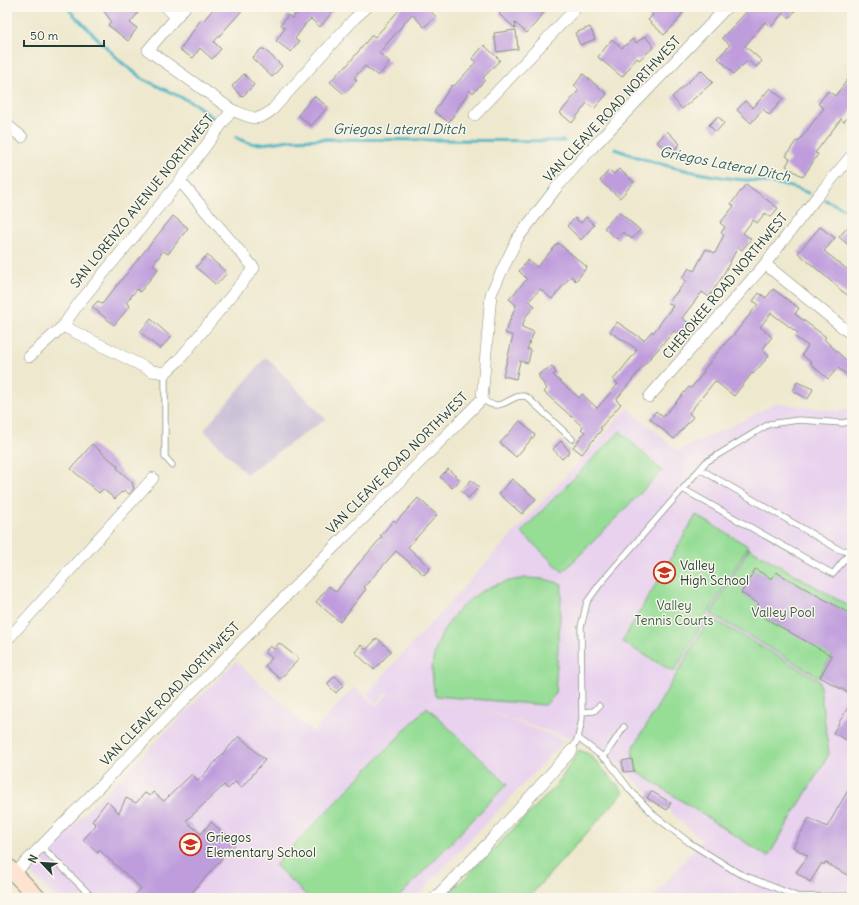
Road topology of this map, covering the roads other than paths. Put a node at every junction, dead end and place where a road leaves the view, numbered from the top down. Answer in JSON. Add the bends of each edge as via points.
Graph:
{"nodes":[{"id":1,"x":166,"y":7,"type":"edge"},
{"id":2,"x":185,"y":7,"type":"edge"},
{"id":3,"x":367,"y":7,"type":"edge"},
{"id":4,"x":577,"y":7,"type":"edge"},
{"id":5,"x":727,"y":7,"type":"edge"},
{"id":6,"x":176,"y":17,"type":"junction"},
{"id":7,"x":232,"y":110,"type":"junction"},
{"id":8,"x":475,"y":115,"type":"dead end"},
{"id":9,"x":7,"y":126,"type":"edge"},
{"id":10,"x":22,"y":137,"type":"dead end"},
{"id":11,"x":852,"y":155,"type":"edge"},
{"id":12,"x":180,"y":180,"type":"junction"},
{"id":13,"x":765,"y":264,"type":"junction"},
{"id":14,"x":63,"y":326,"type":"junction"},
{"id":15,"x":852,"y":335,"type":"edge"},
{"id":16,"x":29,"y":356,"type":"dead end"},
{"id":17,"x":165,"y":373,"type":"junction"},
{"id":18,"x":650,"y":397,"type":"dead end"},
{"id":19,"x":482,"y":399,"type":"junction"},
{"id":20,"x":852,"y":421,"type":"edge"},
{"id":21,"x":572,"y":439,"type":"dead end"},
{"id":22,"x":172,"y":465,"type":"dead end"},
{"id":23,"x":700,"y":469,"type":"junction"},
{"id":24,"x":153,"y":478,"type":"dead end"},
{"id":25,"x":683,"y":489,"type":"junction"},
{"id":26,"x":852,"y":550,"type":"edge"},
{"id":27,"x":7,"y":640,"type":"edge"},
{"id":28,"x":598,"y":706,"type":"dead end"},
{"id":29,"x":582,"y":712,"type":"junction"},
{"id":30,"x":624,"y":727,"type":"dead end"},
{"id":31,"x":578,"y":738,"type":"junction"},
{"id":32,"x":572,"y":750,"type":"joint"},
{"id":33,"x":603,"y":758,"type":"junction"},
{"id":34,"x":41,"y":846,"type":"junction"},
{"id":35,"x":11,"y":870,"type":"edge"},
{"id":36,"x":852,"y":894,"type":"edge"},
{"id":37,"x":799,"y":897,"type":"edge"},
{"id":38,"x":38,"y":898,"type":"edge"},
{"id":39,"x":93,"y":898,"type":"edge"},
{"id":40,"x":435,"y":898,"type":"edge"}],
"edges":[{"from":1,"to":6,"type":"street"},
{"from":2,"to":6,"type":"street"},
{"from":3,"to":7,"type":"street","name":"SAN LORENZO AVENUE NORTHWEST","via":[[265,116],[257,119]]},
{"from":4,"to":8,"type":"street"},
{"from":5,"to":19,"type":"street","name":"VAN CLEAVE ROAD NORTHWEST","via":[[592,148],[557,187],[517,239],[491,294]]},
{"from":6,"to":7,"type":"street","via":[[148,50]]},
{"from":7,"to":12,"type":"street","name":"SAN LORENZO AVENUE NORTHWEST"},
{"from":9,"to":10,"type":"street"},
{"from":11,"to":13,"type":"street","name":"CHEROKEE ROAD NORTHWEST"},
{"from":12,"to":14,"type":"street","name":"SAN LORENZO AVENUE NORTHWEST"},
{"from":12,"to":17,"type":"street","via":[[254,268],[179,360]]},
{"from":13,"to":15,"type":"street"},
{"from":13,"to":18,"type":"street","name":"CHEROKEE ROAD NORTHWEST"},
{"from":14,"to":16,"type":"street","name":"SAN LORENZO AVENUE NORTHWEST"},
{"from":14,"to":17,"type":"street","via":[[152,371]]},
{"from":17,"to":22,"type":"lane","via":[[165,452]]},
{"from":19,"to":21,"type":"lane","via":[[492,405],[499,405],[521,396],[527,397]]},
{"from":19,"to":34,"type":"street","name":"VAN CLEAVE ROAD NORTHWEST"},
{"from":20,"to":23,"type":"lane","via":[[844,423],[799,420],[769,424],[706,462]]},
{"from":23,"to":25,"type":"lane"},
{"from":23,"to":26,"type":"lane","via":[[838,549]]},
{"from":24,"to":27,"type":"street"},
{"from":25,"to":26,"type":"lane","via":[[833,574]]},
{"from":25,"to":29,"type":"lane","via":[[587,602],[581,627]]},
{"from":28,"to":29,"type":"lane","via":[[594,711]]},
{"from":29,"to":31,"type":"lane"},
{"from":30,"to":33,"type":"lane"},
{"from":31,"to":32,"type":"lane"},
{"from":31,"to":33,"type":"lane"},
{"from":32,"to":40,"type":"street"},
{"from":33,"to":37,"type":"lane","via":[[656,817],[690,843],[738,873]]},
{"from":34,"to":35,"type":"street","name":"VAN CLEAVE ROAD NORTHWEST"},
{"from":34,"to":39,"type":"lane"},
{"from":35,"to":38,"type":"street"},
{"from":36,"to":37,"type":"lane"}]}
